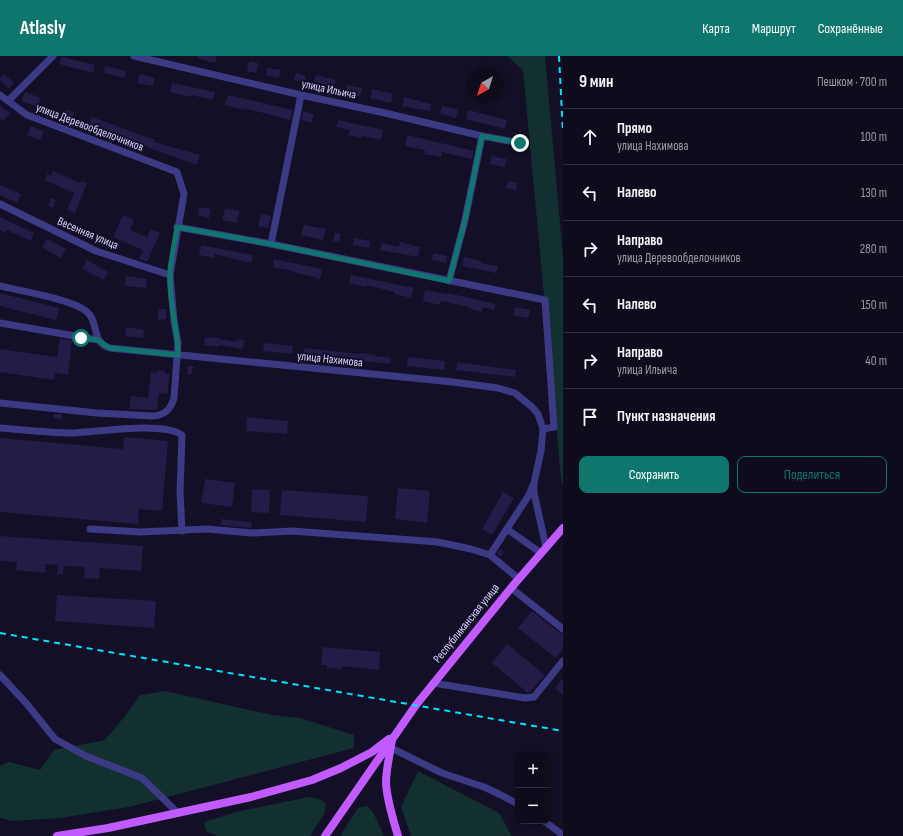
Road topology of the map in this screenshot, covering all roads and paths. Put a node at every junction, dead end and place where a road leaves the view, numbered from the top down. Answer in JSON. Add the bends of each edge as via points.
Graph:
{"nodes":[{"id":1,"x":53,"y":56,"type":"edge"},
{"id":2,"x":134,"y":56,"type":"edge"},
{"id":3,"x":0,"y":95,"type":"edge"},
{"id":4,"x":301,"y":95,"type":"junction"},
{"id":5,"x":9,"y":100,"type":"junction"},
{"id":6,"x":482,"y":136,"type":"junction"},
{"id":7,"x":520,"y":143,"type":"dead end"},
{"id":8,"x":0,"y":204,"type":"edge"},
{"id":9,"x":177,"y":227,"type":"junction"},
{"id":10,"x":271,"y":244,"type":"junction"},
{"id":11,"x":170,"y":275,"type":"junction"},
{"id":12,"x":449,"y":281,"type":"junction"},
{"id":13,"x":0,"y":286,"type":"edge"},
{"id":14,"x":0,"y":323,"type":"edge"},
{"id":15,"x":98,"y":340,"type":"junction"},
{"id":16,"x":178,"y":355,"type":"junction"},
{"id":17,"x":0,"y":403,"type":"edge"},
{"id":18,"x":0,"y":428,"type":"edge"},
{"id":19,"x":543,"y":429,"type":"junction"},
{"id":20,"x":534,"y":483,"type":"junction"},
{"id":21,"x":563,"y":528,"type":"edge"},
{"id":22,"x":90,"y":529,"type":"dead end"},
{"id":23,"x":507,"y":529,"type":"junction"},
{"id":24,"x":182,"y":530,"type":"junction"},
{"id":25,"x":544,"y":550,"type":"junction"},
{"id":26,"x":490,"y":555,"type":"junction"},
{"id":27,"x":519,"y":578,"type":"junction"},
{"id":28,"x":511,"y":588,"type":"junction"},
{"id":29,"x":563,"y":629,"type":"edge"},
{"id":30,"x":563,"y":661,"type":"edge"},
{"id":31,"x":0,"y":675,"type":"edge"},
{"id":32,"x":433,"y":683,"type":"junction"},
{"id":33,"x":393,"y":737,"type":"junction"},
{"id":34,"x":391,"y":748,"type":"junction"},
{"id":35,"x":515,"y":802,"type":"edge"},
{"id":36,"x":178,"y":813,"type":"junction"},
{"id":37,"x":548,"y":824,"type":"edge"},
{"id":38,"x":563,"y":835,"type":"edge"},
{"id":39,"x":58,"y":836,"type":"edge"},
{"id":40,"x":325,"y":836,"type":"edge"},
{"id":41,"x":398,"y":836,"type":"edge"}],
"edges":[{"from":1,"to":5,"type":"street"},
{"from":2,"to":4,"type":"street","name":"улица Ильича"},
{"from":3,"to":5,"type":"street","name":"улица Деревообделочников"},
{"from":4,"to":6,"type":"street","name":"улица Ильича"},
{"from":4,"to":10,"type":"street"},
{"from":5,"to":9,"type":"street","name":"улица Деревообделочников","via":[[27,114],[177,172],[184,194]]},
{"from":6,"to":7,"type":"street","name":"улица Ильича"},
{"from":6,"to":12,"type":"street","via":[[465,220]]},
{"from":8,"to":11,"type":"street","name":"Весенняя улица","via":[[96,251]]},
{"from":9,"to":10,"type":"street"},
{"from":9,"to":11,"type":"street"},
{"from":10,"to":12,"type":"street"},
{"from":11,"to":16,"type":"street"},
{"from":12,"to":19,"type":"street","via":[[545,300],[554,427]]},
{"from":13,"to":15,"type":"street","via":[[80,307],[89,314]]},
{"from":14,"to":15,"type":"street","name":"улица Нахимова"},
{"from":15,"to":16,"type":"street","name":"улица Нахимова","via":[[110,348]]},
{"from":16,"to":17,"type":"street","via":[[173,404],[168,412],[160,415],[97,413]]},
{"from":16,"to":19,"type":"street","name":"улица Нахимова","via":[[498,388],[515,393],[532,407],[538,414]]},
{"from":18,"to":24,"type":"street","via":[[73,433],[141,427],[176,431],[182,435]]},
{"from":19,"to":20,"type":"street","name":"улица Нахимова"},
{"from":20,"to":23,"type":"street"},
{"from":20,"to":25,"type":"street","name":"улица Нахимова"},
{"from":21,"to":25,"type":"main road","name":"Республиканская улица"},
{"from":22,"to":24,"type":"street","via":[[140,532]]},
{"from":23,"to":25,"type":"street"},
{"from":23,"to":26,"type":"street"},
{"from":24,"to":26,"type":"street","via":[[292,531],[438,542]]},
{"from":25,"to":27,"type":"main road","name":"Республиканская улица"},
{"from":26,"to":27,"type":"street"},
{"from":27,"to":28,"type":"main road","name":"Республиканская улица"},
{"from":28,"to":29,"type":"street"},
{"from":28,"to":32,"type":"main road","name":"Республиканская улица"},
{"from":30,"to":32,"type":"street","via":[[534,697],[525,698]]},
{"from":31,"to":36,"type":"street","via":[[55,739],[86,756],[142,778]]},
{"from":32,"to":33,"type":"main road","name":"Республиканская улица"},
{"from":33,"to":34,"type":"main road"},
{"from":33,"to":36,"type":"main road","via":[[364,756],[312,780],[251,798]]},
{"from":33,"to":40,"type":"main road","name":"Республиканская улица"},
{"from":34,"to":35,"type":"street","via":[[442,773],[471,782]]},
{"from":34,"to":41,"type":"main road","via":[[386,783]]},
{"from":36,"to":39,"type":"main road"},
{"from":37,"to":38,"type":"street"}]}
